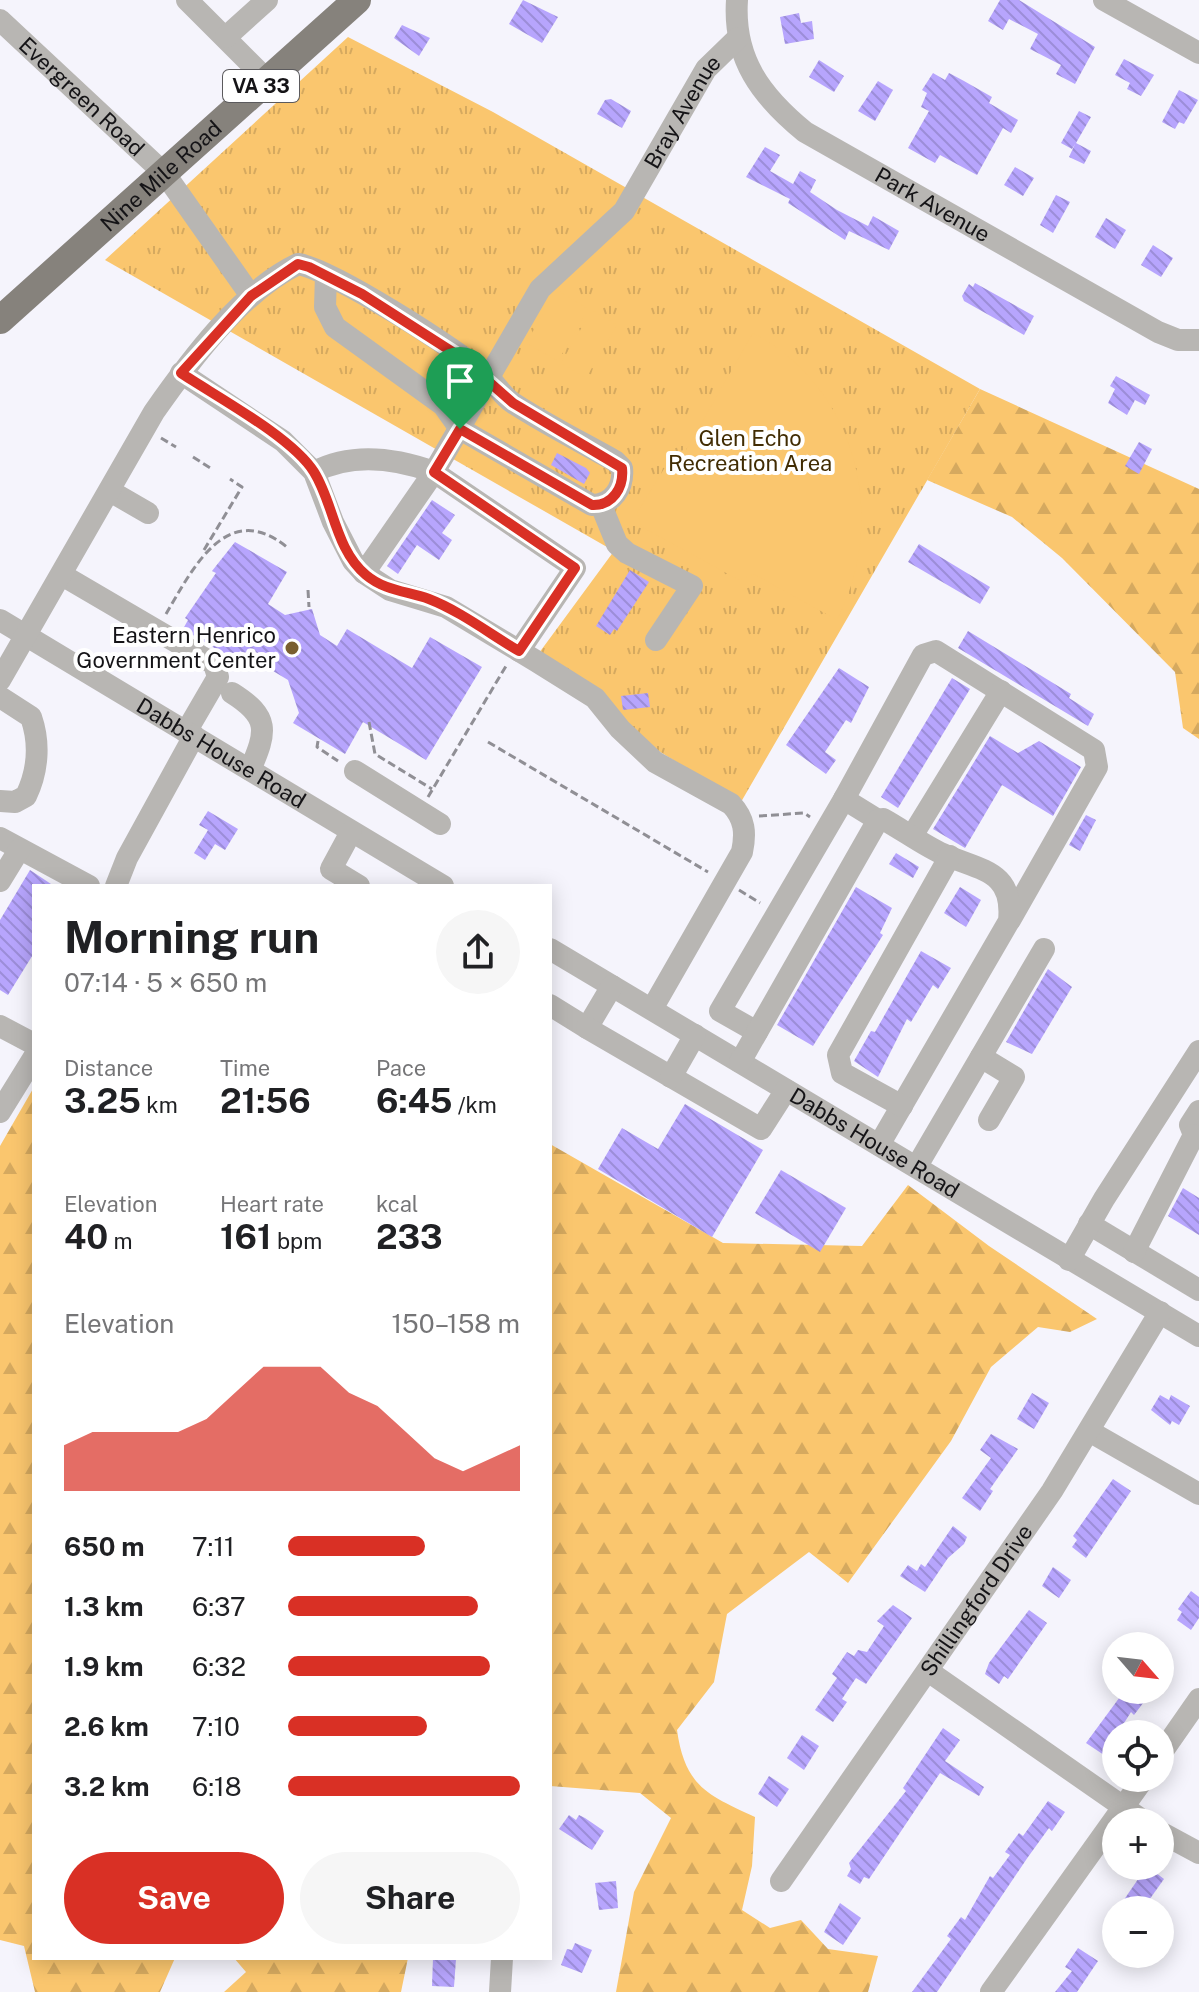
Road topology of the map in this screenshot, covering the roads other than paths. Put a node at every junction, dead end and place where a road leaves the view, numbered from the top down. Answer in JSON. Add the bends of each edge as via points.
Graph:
{"nodes":[{"id":1,"x":187,"y":0,"type":"edge"},
{"id":2,"x":267,"y":0,"type":"edge"},
{"id":3,"x":357,"y":0,"type":"edge"},
{"id":4,"x":737,"y":0,"type":"edge"},
{"id":5,"x":1104,"y":0,"type":"edge"},
{"id":6,"x":0,"y":20,"type":"edge"},
{"id":7,"x":226,"y":37,"type":"junction"},
{"id":8,"x":738,"y":38,"type":"junction"},
{"id":9,"x":1199,"y":53,"type":"edge"},
{"id":10,"x":267,"y":80,"type":"junction"},
{"id":11,"x":165,"y":174,"type":"junction"},
{"id":12,"x":326,"y":275,"type":"junction"},
{"id":13,"x":251,"y":296,"type":"junction"},
{"id":14,"x":0,"y":320,"type":"edge"},
{"id":15,"x":1199,"y":340,"type":"edge"},
{"id":16,"x":181,"y":373,"type":"junction"},
{"id":17,"x":488,"y":377,"type":"junction"},
{"id":18,"x":460,"y":429,"type":"junction"},
{"id":19,"x":314,"y":472,"type":"junction"},
{"id":20,"x":434,"y":472,"type":"junction"},
{"id":21,"x":110,"y":491,"type":"junction"},
{"id":22,"x":601,"y":505,"type":"junction"},
{"id":23,"x":148,"y":513,"type":"dead end"},
{"id":24,"x":364,"y":573,"type":"junction"},
{"id":25,"x":62,"y":575,"type":"junction"},
{"id":26,"x":0,"y":620,"type":"edge"},
{"id":27,"x":27,"y":636,"type":"junction"},
{"id":28,"x":656,"y":640,"type":"dead end"},
{"id":29,"x":514,"y":655,"type":"junction"},
{"id":30,"x":0,"y":680,"type":"edge"},
{"id":31,"x":1001,"y":691,"type":"junction"},
{"id":32,"x":232,"y":693,"type":"dead end"},
{"id":33,"x":0,"y":697,"type":"edge"},
{"id":34,"x":190,"y":734,"type":"junction"},
{"id":35,"x":250,"y":770,"type":"junction"},
{"id":36,"x":355,"y":771,"type":"road end"},
{"id":37,"x":844,"y":799,"type":"junction"},
{"id":38,"x":0,"y":801,"type":"edge"},
{"id":39,"x":878,"y":820,"type":"junction"},
{"id":40,"x":440,"y":824,"type":"dead end"},
{"id":41,"x":351,"y":832,"type":"junction"},
{"id":42,"x":912,"y":836,"type":"junction"},
{"id":43,"x":10,"y":844,"type":"edge"},
{"id":44,"x":950,"y":856,"type":"junction"},
{"id":45,"x":0,"y":881,"type":"edge"},
{"id":46,"x":85,"y":884,"type":"edge"},
{"id":47,"x":117,"y":884,"type":"edge"},
{"id":48,"x":356,"y":884,"type":"edge"},
{"id":49,"x":440,"y":884,"type":"edge"},
{"id":50,"x":1009,"y":921,"type":"junction"},
{"id":51,"x":1044,"y":949,"type":"dead end"},
{"id":52,"x":552,"y":950,"type":"edge"},
{"id":53,"x":612,"y":986,"type":"junction"},
{"id":54,"x":552,"y":1006,"type":"edge"},
{"id":55,"x":652,"y":1009,"type":"junction"},
{"id":56,"x":0,"y":1026,"type":"edge"},
{"id":57,"x":587,"y":1028,"type":"junction"},
{"id":58,"x":757,"y":1032,"type":"junction"},
{"id":59,"x":695,"y":1035,"type":"junction"},
{"id":60,"x":32,"y":1043,"type":"edge"},
{"id":61,"x":1199,"y":1051,"type":"edge"},
{"id":62,"x":981,"y":1057,"type":"junction"},
{"id":63,"x":32,"y":1060,"type":"edge"},
{"id":64,"x":740,"y":1062,"type":"junction"},
{"id":65,"x":671,"y":1077,"type":"junction"},
{"id":66,"x":786,"y":1090,"type":"junction"},
{"id":67,"x":902,"y":1106,"type":"junction"},
{"id":68,"x":1,"y":1108,"type":"edge"},
{"id":69,"x":1199,"y":1111,"type":"edge"},
{"id":70,"x":989,"y":1120,"type":"dead end"},
{"id":71,"x":1196,"y":1137,"type":"edge"},
{"id":72,"x":879,"y":1145,"type":"junction"},
{"id":73,"x":917,"y":1166,"type":"junction"},
{"id":74,"x":1089,"y":1224,"type":"junction"},
{"id":75,"x":1134,"y":1252,"type":"junction"},
{"id":76,"x":1069,"y":1260,"type":"junction"},
{"id":77,"x":1199,"y":1290,"type":"edge"},
{"id":78,"x":1160,"y":1312,"type":"junction"},
{"id":79,"x":1199,"y":1336,"type":"edge"},
{"id":80,"x":1089,"y":1431,"type":"junction"},
{"id":81,"x":1199,"y":1494,"type":"edge"},
{"id":82,"x":928,"y":1671,"type":"junction"},
{"id":83,"x":1199,"y":1699,"type":"edge"},
{"id":84,"x":1174,"y":1735,"type":"edge"},
{"id":85,"x":1134,"y":1792,"type":"edge"},
{"id":86,"x":1124,"y":1807,"type":"junction"},
{"id":87,"x":1174,"y":1840,"type":"edge"},
{"id":88,"x":1199,"y":1853,"type":"edge"},
{"id":89,"x":781,"y":1881,"type":"dead end"},
{"id":90,"x":502,"y":1960,"type":"edge"},
{"id":91,"x":500,"y":1992,"type":"edge"},
{"id":92,"x":991,"y":1992,"type":"edge"}],
"edges":[{"from":1,"to":7,"type":"street"},
{"from":2,"to":7,"type":"street"},
{"from":3,"to":10,"type":"main road","name":"Nine Mile Road","number":"VA 33"},
{"from":4,"to":8,"type":"street","name":"Park Avenue"},
{"from":5,"to":9,"type":"street"},
{"from":6,"to":11,"type":"street","name":"Evergreen Road"},
{"from":7,"to":10,"type":"street"},
{"from":8,"to":15,"type":"street","name":"Park Avenue","via":[[743,59],[767,97],[805,132],[1158,332],[1178,340]]},
{"from":8,"to":17,"type":"street","name":"Bray Avenue","via":[[706,69],[638,193],[540,289]]},
{"from":10,"to":11,"type":"main road","name":"Nine Mile Road","number":"VA 33"},
{"from":11,"to":13,"type":"street","name":"Evergreen Road"},
{"from":11,"to":14,"type":"main road","name":"Nine Mile Road","number":"VA 33"},
{"from":12,"to":13,"type":"street","via":[[298,264]]},
{"from":12,"to":17,"type":"street"},
{"from":12,"to":18,"type":"street","via":[[325,307],[335,327],[443,405]]},
{"from":13,"to":16,"type":"street"},
{"from":16,"to":19,"type":"street","via":[[283,441]]},
{"from":16,"to":21,"type":"street"},
{"from":17,"to":18,"type":"street","name":"Bray Avenue"},
{"from":17,"to":22,"type":"street","via":[[513,403],[622,468],[618,490]]},
{"from":18,"to":20,"type":"street","name":"Bray Avenue"},
{"from":18,"to":22,"type":"street","via":[[583,500]]},
{"from":19,"to":20,"type":"street","via":[[331,464],[389,458]]},
{"from":19,"to":24,"type":"street","via":[[333,522]]},
{"from":20,"to":24,"type":"street","name":"Bray Avenue"},
{"from":20,"to":29,"type":"street","via":[[575,568]]},
{"from":21,"to":23,"type":"street"},
{"from":21,"to":25,"type":"street"},
{"from":22,"to":28,"type":"street","via":[[617,544],[627,553],[692,586]]},
{"from":24,"to":29,"type":"street","via":[[390,590],[446,607]]},
{"from":25,"to":27,"type":"street"},
{"from":25,"to":34,"type":"street","via":[[214,664],[218,677]]},
{"from":26,"to":27,"type":"street","name":"Dabbs House Road"},
{"from":27,"to":30,"type":"street"},
{"from":27,"to":34,"type":"street","name":"Dabbs House Road"},
{"from":29,"to":55,"type":"street","via":[[595,698],[655,762],[731,804],[743,824],[742,852]]},
{"from":31,"to":37,"type":"street","via":[[936,651],[923,655]]},
{"from":31,"to":42,"type":"street"},
{"from":31,"to":50,"type":"street","via":[[1094,750],[1097,767]]},
{"from":32,"to":35,"type":"street","via":[[258,711],[262,721],[262,744]]},
{"from":33,"to":38,"type":"street","via":[[31,717],[36,766],[26,796]]},
{"from":34,"to":35,"type":"street","name":"Dabbs House Road"},
{"from":34,"to":47,"type":"street"},
{"from":35,"to":41,"type":"street","name":"Dabbs House Road"},
{"from":36,"to":40,"type":"street"},
{"from":37,"to":39,"type":"street"},
{"from":37,"to":58,"type":"street","via":[[720,1011]]},
{"from":39,"to":42,"type":"street"},
{"from":39,"to":58,"type":"street"},
{"from":41,"to":48,"type":"street","via":[[331,869]]},
{"from":41,"to":49,"type":"street","name":"Dabbs House Road"},
{"from":42,"to":44,"type":"street"},
{"from":43,"to":45,"type":"street"},
{"from":43,"to":46,"type":"street"},
{"from":44,"to":50,"type":"street","via":[[1002,881],[1011,901]]},
{"from":44,"to":67,"type":"street","via":[[838,1055],[842,1073]]},
{"from":50,"to":67,"type":"street"},
{"from":51,"to":62,"type":"street"},
{"from":52,"to":53,"type":"street","name":"Dabbs House Road"},
{"from":53,"to":55,"type":"street","name":"Dabbs House Road"},
{"from":53,"to":57,"type":"street"},
{"from":54,"to":57,"type":"street"},
{"from":55,"to":59,"type":"street","name":"Dabbs House Road"},
{"from":56,"to":60,"type":"street"},
{"from":57,"to":65,"type":"street"},
{"from":58,"to":64,"type":"street"},
{"from":59,"to":64,"type":"street","name":"Dabbs House Road"},
{"from":59,"to":65,"type":"street"},
{"from":61,"to":74,"type":"street"},
{"from":62,"to":70,"type":"street","via":[[1014,1077]]},
{"from":62,"to":73,"type":"street"},
{"from":63,"to":68,"type":"street"},
{"from":64,"to":66,"type":"street","name":"Dabbs House Road"},
{"from":65,"to":66,"type":"street","via":[[761,1129]]},
{"from":66,"to":72,"type":"street","name":"Dabbs House Road"},
{"from":67,"to":72,"type":"street"},
{"from":69,"to":71,"type":"street","via":[[1190,1125]]},
{"from":71,"to":75,"type":"street"},
{"from":72,"to":73,"type":"street","name":"Dabbs House Road"},
{"from":73,"to":76,"type":"street","name":"Dabbs House Road"},
{"from":74,"to":75,"type":"street"},
{"from":74,"to":76,"type":"street"},
{"from":75,"to":77,"type":"street"},
{"from":76,"to":78,"type":"street","name":"Dabbs House Road"},
{"from":78,"to":79,"type":"street","name":"Dabbs House Road"},
{"from":78,"to":80,"type":"street","name":"Shillingford Drive"},
{"from":80,"to":81,"type":"street"},
{"from":80,"to":82,"type":"street","name":"Shillingford Drive"},
{"from":82,"to":86,"type":"street"},
{"from":82,"to":89,"type":"street","name":"Shillingford Drive"},
{"from":83,"to":84,"type":"street"},
{"from":85,"to":86,"type":"street"},
{"from":86,"to":92,"type":"street"},
{"from":87,"to":88,"type":"street"},
{"from":90,"to":91,"type":"street"}]}
